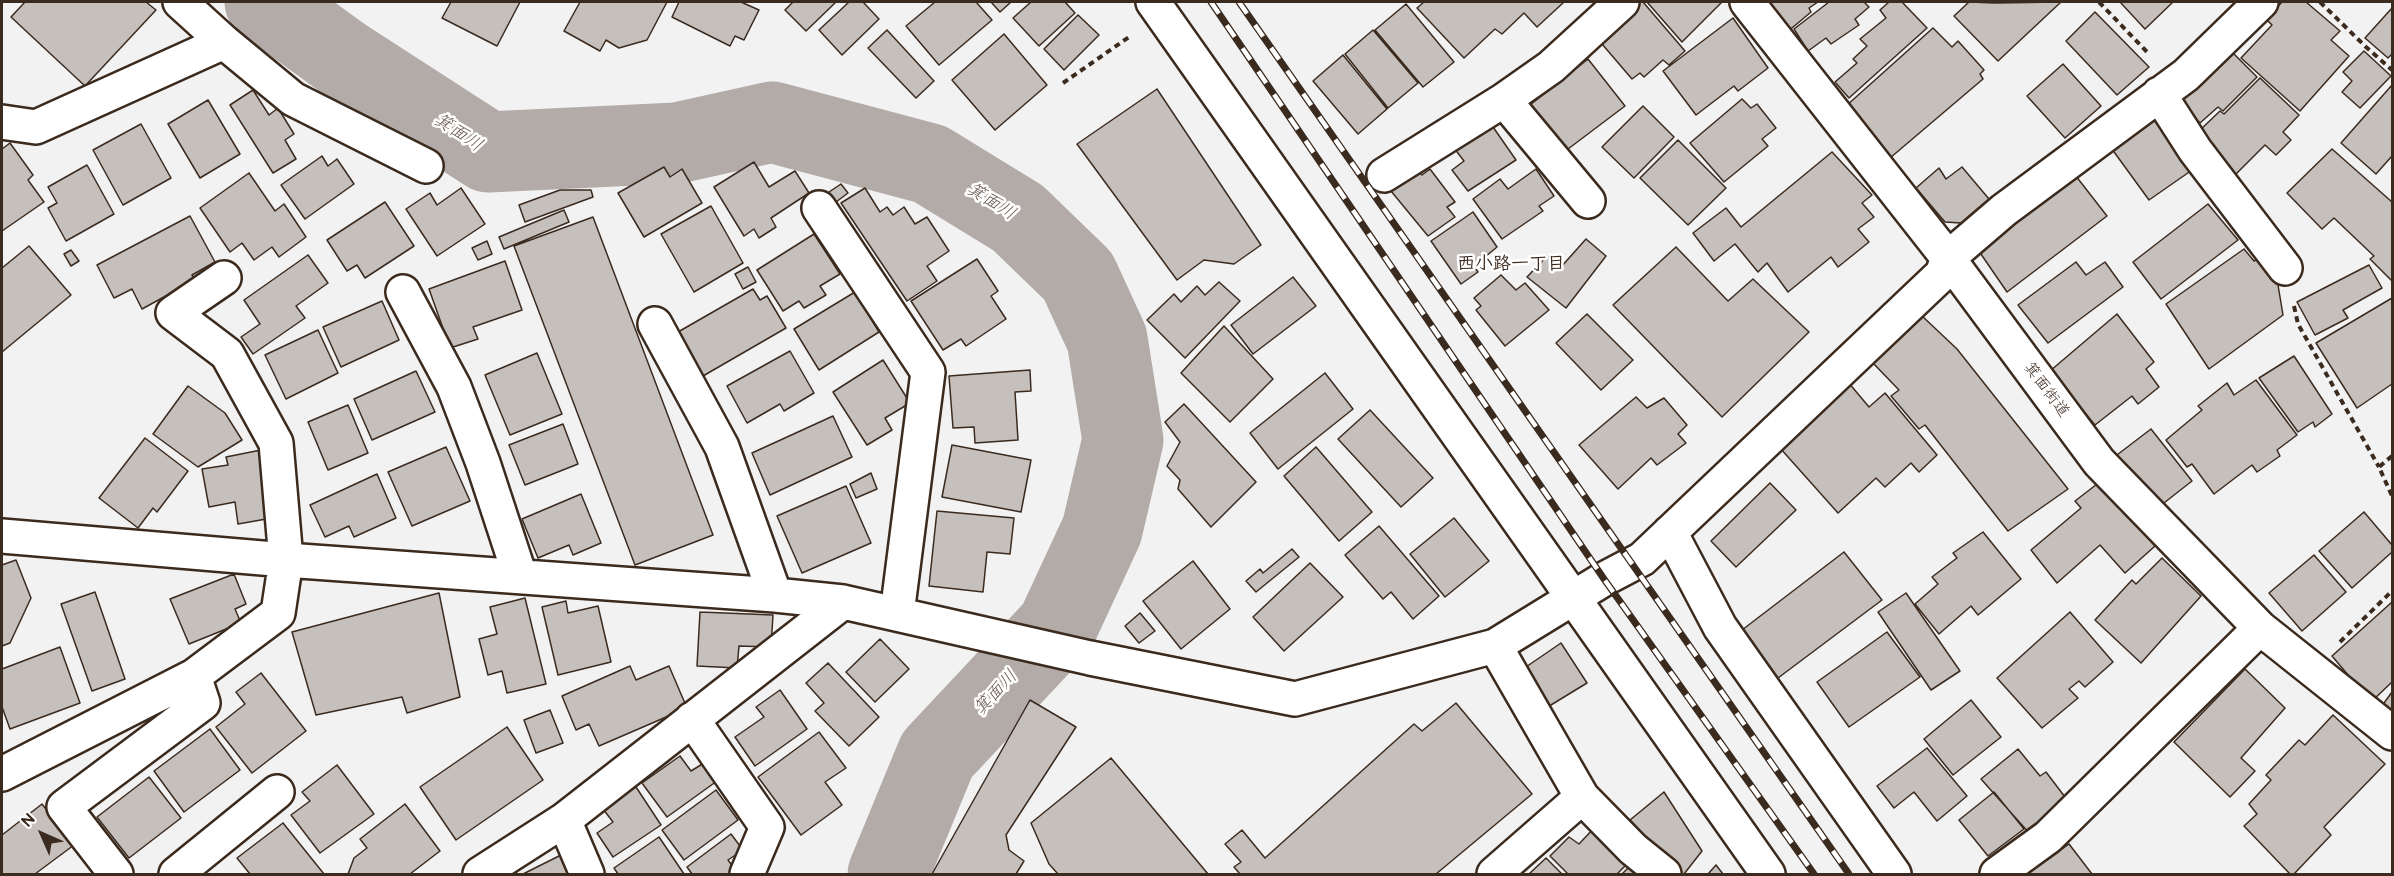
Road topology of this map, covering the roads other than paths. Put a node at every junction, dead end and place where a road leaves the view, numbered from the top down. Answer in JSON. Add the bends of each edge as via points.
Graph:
{"nodes":[{"id":1,"x":180,"y":2,"type":"edge"},
{"id":2,"x":1153,"y":2,"type":"edge"},
{"id":3,"x":1622,"y":2,"type":"edge"},
{"id":4,"x":1747,"y":2,"type":"edge"},
{"id":5,"x":2261,"y":2,"type":"edge"},
{"id":6,"x":224,"y":42,"type":"junction"},
{"id":7,"x":2167,"y":88,"type":"junction"},
{"id":8,"x":1504,"y":100,"type":"junction"},
{"id":9,"x":2,"y":122,"type":"edge"},
{"id":10,"x":426,"y":166,"type":"dead end"},
{"id":11,"x":1384,"y":175,"type":"dead end"},
{"id":12,"x":1588,"y":201,"type":"dead end"},
{"id":13,"x":819,"y":208,"type":"dead end"},
{"id":14,"x":1948,"y":258,"type":"junction"},
{"id":15,"x":2285,"y":268,"type":"road end"},
{"id":16,"x":224,"y":278,"type":"dead end"},
{"id":17,"x":403,"y":292,"type":"dead end"},
{"id":18,"x":655,"y":324,"type":"dead end"},
{"id":19,"x":1670,"y":532,"type":"junction"},
{"id":20,"x":2,"y":536,"type":"edge"},
{"id":21,"x":286,"y":560,"type":"junction"},
{"id":22,"x":520,"y":576,"type":"junction"},
{"id":23,"x":775,"y":595,"type":"junction"},
{"id":24,"x":1574,"y":599,"type":"junction"},
{"id":25,"x":843,"y":602,"type":"junction"},
{"id":26,"x":897,"y":614,"type":"junction"},
{"id":27,"x":2260,"y":628,"type":"junction"},
{"id":28,"x":1495,"y":646,"type":"junction"},
{"id":29,"x":194,"y":676,"type":"junction"},
{"id":30,"x":692,"y":719,"type":"junction"},
{"id":31,"x":2392,"y":733,"type":"edge"},
{"id":32,"x":2,"y":774,"type":"edge"},
{"id":33,"x":277,"y":792,"type":"dead end"},
{"id":34,"x":1582,"y":797,"type":"junction"},
{"id":35,"x":564,"y":820,"type":"junction"},
{"id":36,"x":116,"y":874,"type":"edge"},
{"id":37,"x":176,"y":874,"type":"edge"},
{"id":38,"x":480,"y":874,"type":"edge"},
{"id":39,"x":587,"y":874,"type":"edge"},
{"id":40,"x":747,"y":874,"type":"edge"},
{"id":41,"x":1494,"y":874,"type":"edge"},
{"id":42,"x":1664,"y":874,"type":"edge"},
{"id":43,"x":1768,"y":874,"type":"edge"},
{"id":44,"x":1894,"y":874,"type":"edge"},
{"id":45,"x":1997,"y":874,"type":"edge"}],
"edges":[{"from":1,"to":6,"type":"street"},
{"from":2,"to":24,"type":"street"},
{"from":3,"to":8,"type":"street","via":[[1551,67]]},
{"from":4,"to":14,"type":"street","name":"箕面街道"},
{"from":5,"to":7,"type":"street","via":[[2186,75]]},
{"from":6,"to":9,"type":"street","via":[[36,127]]},
{"from":6,"to":10,"type":"street","via":[[294,99]]},
{"from":7,"to":14,"type":"street","via":[[2004,210]]},
{"from":7,"to":15,"type":"street","via":[[2195,150]]},
{"from":8,"to":11,"type":"street"},
{"from":8,"to":12,"type":"street"},
{"from":13,"to":26,"type":"street","via":[[928,372]]},
{"from":14,"to":19,"type":"street","via":[[1942,274]]},
{"from":14,"to":27,"type":"street","name":"箕面街道","via":[[2099,462]]},
{"from":16,"to":21,"type":"street","via":[[174,313],[226,354],[276,443]]},
{"from":17,"to":22,"type":"street","via":[[454,387]]},
{"from":18,"to":23,"type":"street","via":[[722,447]]},
{"from":19,"to":24,"type":"street","via":[[1642,559]]},
{"from":19,"to":44,"type":"street","via":[[1720,627]]},
{"from":20,"to":21,"type":"street"},
{"from":21,"to":22,"type":"street"},
{"from":21,"to":29,"type":"street","via":[[278,613]]},
{"from":22,"to":23,"type":"street"},
{"from":23,"to":25,"type":"street"},
{"from":24,"to":28,"type":"street"},
{"from":24,"to":43,"type":"street"},
{"from":25,"to":26,"type":"street"},
{"from":25,"to":30,"type":"street"},
{"from":26,"to":28,"type":"street","via":[[1296,699]]},
{"from":27,"to":31,"type":"street","name":"箕面街道"},
{"from":27,"to":45,"type":"street","via":[[2048,837]]},
{"from":28,"to":34,"type":"street"},
{"from":29,"to":32,"type":"street"},
{"from":29,"to":36,"type":"street","via":[[203,704],[64,807]]},
{"from":30,"to":35,"type":"street"},
{"from":30,"to":40,"type":"street","via":[[767,827]]},
{"from":33,"to":37,"type":"street"},
{"from":34,"to":41,"type":"street"},
{"from":34,"to":42,"type":"street"},
{"from":35,"to":38,"type":"street"},
{"from":35,"to":39,"type":"street"}]}
